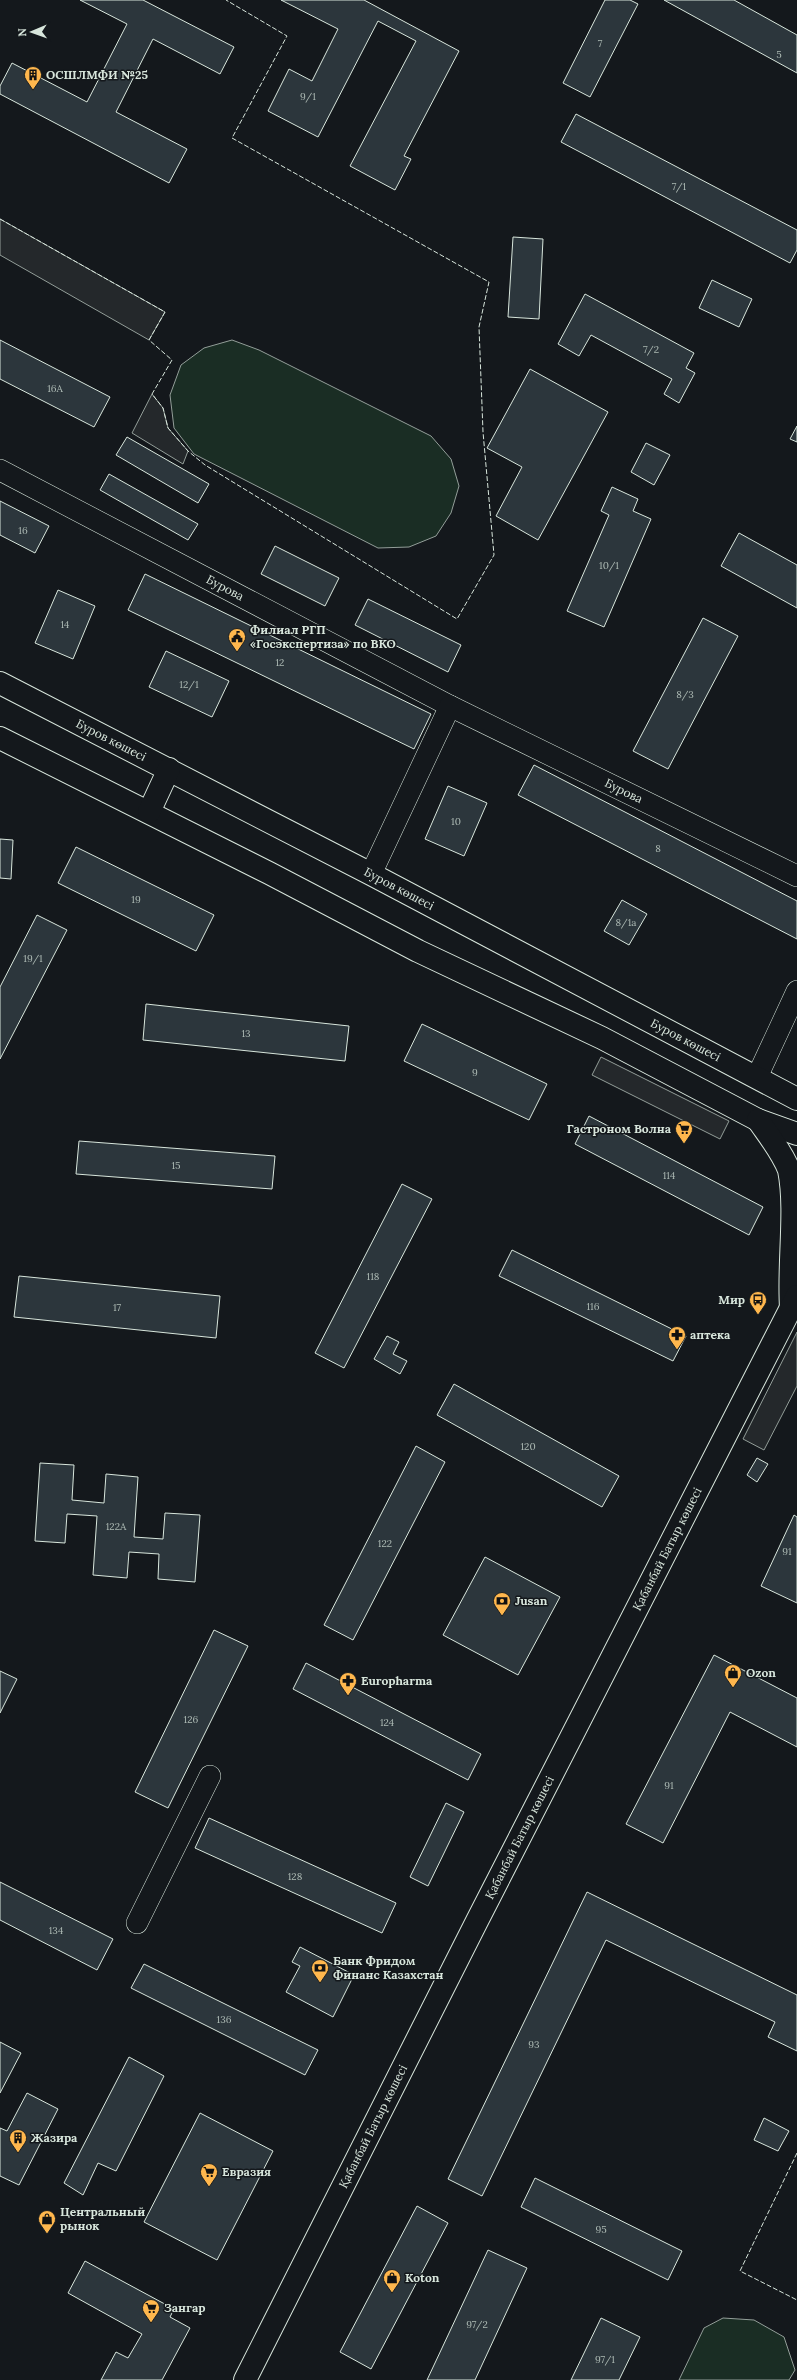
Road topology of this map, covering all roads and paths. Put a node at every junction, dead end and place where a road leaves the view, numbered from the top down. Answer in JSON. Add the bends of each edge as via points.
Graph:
{"nodes":[{"id":1,"x":0,"y":470,"type":"edge"},
{"id":2,"x":0,"y":682,"type":"edge"},
{"id":3,"x":450,"y":706,"type":"junction"},
{"id":4,"x":0,"y":738,"type":"edge"},
{"id":5,"x":169,"y":769,"type":"junction"},
{"id":6,"x":149,"y":812,"type":"junction"},
{"id":7,"x":371,"y":874,"type":"junction"},
{"id":8,"x":797,"y":876,"type":"edge"},
{"id":9,"x":797,"y":991,"type":"edge"},
{"id":10,"x":757,"y":1077,"type":"junction"},
{"id":11,"x":797,"y":1099,"type":"edge"},
{"id":12,"x":758,"y":1120,"type":"junction"},
{"id":13,"x":797,"y":1134,"type":"edge"},
{"id":14,"x":794,"y":1301,"type":"edge"},
{"id":15,"x":210,"y":1776,"type":"dead end"},
{"id":16,"x":137,"y":1923,"type":"dead end"},
{"id":17,"x":245,"y":2380,"type":"edge"}],
"edges":[{"from":1,"to":3,"type":"street","name":"Бурова"},
{"from":2,"to":5,"type":"main road","name":"Буров көшесі"},
{"from":3,"to":7,"type":"street"},
{"from":3,"to":8,"type":"street","name":"Бурова"},
{"from":4,"to":6,"type":"main road"},
{"from":5,"to":6,"type":"main road"},
{"from":5,"to":7,"type":"main road","name":"Буров көшесі"},
{"from":6,"to":12,"type":"main road","via":[[418,951],[602,1038]]},
{"from":7,"to":10,"type":"main road","name":"Буров көшесі"},
{"from":9,"to":10,"type":"street"},
{"from":10,"to":11,"type":"main road","name":"Буров көшесі"},
{"from":12,"to":13,"type":"main road"},
{"from":12,"to":14,"type":"main road","via":[[789,1169],[795,1191],[790,1283]]},
{"from":14,"to":17,"type":"main road","name":"Қабанбай Батыр көшесі"},
{"from":15,"to":16,"type":"street"}]}
